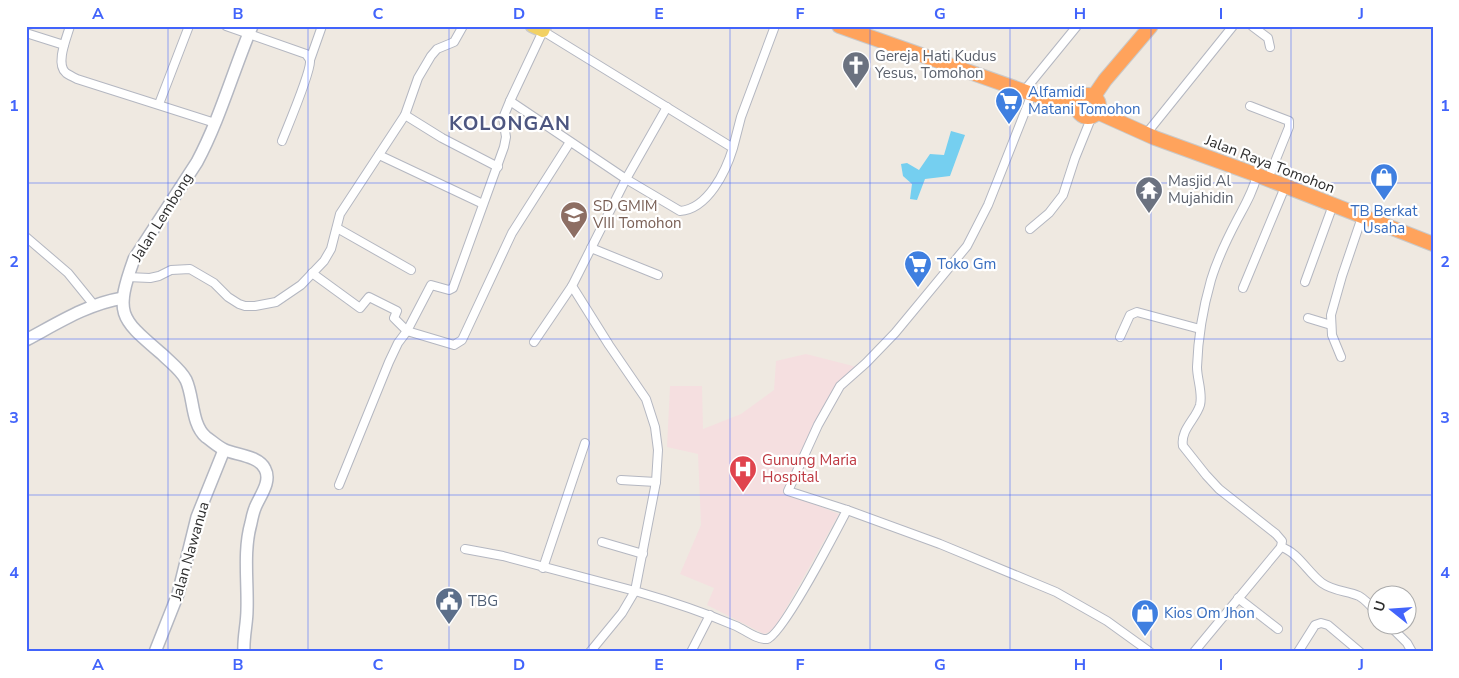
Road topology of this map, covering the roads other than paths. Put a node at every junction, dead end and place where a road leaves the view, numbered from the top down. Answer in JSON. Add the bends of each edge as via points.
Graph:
{"nodes":[{"id":1,"x":70,"y":26,"type":"edge"},
{"id":2,"x":189,"y":26,"type":"edge"},
{"id":3,"x":226,"y":26,"type":"edge"},
{"id":4,"x":322,"y":26,"type":"edge"},
{"id":5,"x":463,"y":26,"type":"edge"},
{"id":6,"x":775,"y":26,"type":"edge"},
{"id":7,"x":839,"y":26,"type":"edge"},
{"id":8,"x":1077,"y":26,"type":"edge"},
{"id":9,"x":1151,"y":26,"type":"edge"},
{"id":10,"x":1233,"y":26,"type":"edge"},
{"id":11,"x":1252,"y":26,"type":"edge"},
{"id":12,"x":540,"y":28,"type":"edge"},
{"id":13,"x":251,"y":30,"type":"edge"},
{"id":14,"x":26,"y":33,"type":"edge"},
{"id":15,"x":64,"y":45,"type":"junction"},
{"id":16,"x":1270,"y":47,"type":"dead end"},
{"id":17,"x":310,"y":60,"type":"junction"},
{"id":18,"x":1028,"y":92,"type":"junction"},
{"id":19,"x":1094,"y":96,"type":"junction"},
{"id":20,"x":510,"y":101,"type":"junction"},
{"id":21,"x":159,"y":104,"type":"junction"},
{"id":22,"x":1077,"y":105,"type":"junction"},
{"id":23,"x":1250,"y":106,"type":"dead end"},
{"id":24,"x":667,"y":107,"type":"junction"},
{"id":25,"x":1094,"y":114,"type":"junction"},
{"id":26,"x":405,"y":115,"type":"junction"},
{"id":27,"x":215,"y":123,"type":"junction"},
{"id":28,"x":1146,"y":134,"type":"junction"},
{"id":29,"x":282,"y":140,"type":"dead end"},
{"id":30,"x":570,"y":142,"type":"junction"},
{"id":31,"x":733,"y":148,"type":"junction"},
{"id":32,"x":379,"y":155,"type":"junction"},
{"id":33,"x":498,"y":167,"type":"junction"},
{"id":34,"x":1263,"y":177,"type":"junction"},
{"id":35,"x":626,"y":179,"type":"junction"},
{"id":36,"x":1285,"y":187,"type":"junction"},
{"id":37,"x":483,"y":204,"type":"junction"},
{"id":38,"x":1333,"y":205,"type":"junction"},
{"id":39,"x":1362,"y":217,"type":"junction"},
{"id":40,"x":336,"y":228,"type":"junction"},
{"id":41,"x":1030,"y":229,"type":"dead end"},
{"id":42,"x":26,"y":237,"type":"edge"},
{"id":43,"x":1433,"y":244,"type":"edge"},
{"id":44,"x":590,"y":248,"type":"junction"},
{"id":45,"x":411,"y":270,"type":"dead end"},
{"id":46,"x":312,"y":273,"type":"junction"},
{"id":47,"x":658,"y":275,"type":"dead end"},
{"id":48,"x":127,"y":277,"type":"junction"},
{"id":49,"x":1305,"y":282,"type":"dead end"},
{"id":50,"x":572,"y":286,"type":"junction"},
{"id":51,"x":1243,"y":288,"type":"dead end"},
{"id":52,"x":123,"y":298,"type":"junction"},
{"id":53,"x":94,"y":305,"type":"junction"},
{"id":54,"x":1308,"y":318,"type":"dead end"},
{"id":55,"x":1331,"y":325,"type":"junction"},
{"id":56,"x":1200,"y":329,"type":"junction"},
{"id":57,"x":407,"y":331,"type":"junction"},
{"id":58,"x":1120,"y":337,"type":"dead end"},
{"id":59,"x":27,"y":342,"type":"edge"},
{"id":60,"x":534,"y":342,"type":"dead end"},
{"id":61,"x":1341,"y":357,"type":"dead end"},
{"id":62,"x":585,"y":443,"type":"dead end"},
{"id":63,"x":224,"y":450,"type":"junction"},
{"id":64,"x":621,"y":480,"type":"dead end"},
{"id":65,"x":656,"y":482,"type":"junction"},
{"id":66,"x":340,"y":485,"type":"dead end"},
{"id":67,"x":847,"y":510,"type":"junction"},
{"id":68,"x":602,"y":542,"type":"dead end"},
{"id":69,"x":1281,"y":547,"type":"junction"},
{"id":70,"x":465,"y":549,"type":"dead end"},
{"id":71,"x":643,"y":554,"type":"junction"},
{"id":72,"x":543,"y":568,"type":"junction"},
{"id":73,"x":635,"y":591,"type":"junction"},
{"id":74,"x":1238,"y":598,"type":"junction"},
{"id":75,"x":1366,"y":601,"type":"edge"},
{"id":76,"x":710,"y":615,"type":"junction"},
{"id":77,"x":1278,"y":629,"type":"dead end"},
{"id":78,"x":1400,"y":636,"type":"edge"},
{"id":79,"x":1137,"y":643,"type":"junction"},
{"id":80,"x":156,"y":652,"type":"edge"},
{"id":81,"x":244,"y":652,"type":"edge"},
{"id":82,"x":590,"y":652,"type":"edge"},
{"id":83,"x":691,"y":652,"type":"edge"},
{"id":84,"x":1134,"y":652,"type":"edge"},
{"id":85,"x":1150,"y":652,"type":"edge"},
{"id":86,"x":1194,"y":652,"type":"edge"},
{"id":87,"x":1298,"y":652,"type":"edge"},
{"id":88,"x":1360,"y":652,"type":"edge"},
{"id":89,"x":1412,"y":652,"type":"edge"}],
"edges":[{"from":1,"to":15,"type":"street"},
{"from":2,"to":21,"type":"street"},
{"from":3,"to":13,"type":"street"},
{"from":4,"to":17,"type":"street"},
{"from":5,"to":26,"type":"street","via":[[454,42],[437,49],[431,56],[418,78]]},
{"from":6,"to":31,"type":"street","via":[[741,116]]},
{"from":7,"to":18,"type":"highway","name":"Jalan Raya Tomohon"},
{"from":8,"to":18,"type":"street"},
{"from":9,"to":19,"type":"highway"},
{"from":10,"to":28,"type":"street"},
{"from":11,"to":16,"type":"street","via":[[1268,38]]},
{"from":12,"to":20,"type":"street"},
{"from":12,"to":24,"type":"street"},
{"from":13,"to":17,"type":"street","via":[[306,54]]},
{"from":13,"to":27,"type":"main road","name":"Jalan Lembong"},
{"from":14,"to":15,"type":"street"},
{"from":15,"to":21,"type":"street","via":[[61,64],[64,72],[76,79]]},
{"from":17,"to":29,"type":"street"},
{"from":18,"to":22,"type":"highway","name":"Jalan Raya Tomohon"},
{"from":18,"to":67,"type":"street","via":[[988,205],[967,246],[889,339],[840,386],[793,479],[788,492]]},
{"from":19,"to":22,"type":"highway","via":[[1084,95]]},
{"from":19,"to":25,"type":"highway","via":[[1099,103]]},
{"from":20,"to":30,"type":"street"},
{"from":20,"to":33,"type":"street","via":[[503,118],[506,137]]},
{"from":21,"to":27,"type":"street"},
{"from":22,"to":25,"type":"highway","name":"Jalan Raya Tomohon","via":[[1083,115]]},
{"from":23,"to":34,"type":"street","via":[[1290,121]]},
{"from":24,"to":31,"type":"street"},
{"from":24,"to":35,"type":"street"},
{"from":25,"to":28,"type":"highway","name":"Jalan Raya Tomohon"},
{"from":25,"to":41,"type":"street","via":[[1063,195]]},
{"from":26,"to":32,"type":"street"},
{"from":26,"to":33,"type":"street"},
{"from":27,"to":48,"type":"main road","name":"Jalan Lembong","via":[[197,162],[138,252]]},
{"from":28,"to":34,"type":"highway","name":"Jalan Raya Tomohon"},
{"from":30,"to":35,"type":"street"},
{"from":30,"to":57,"type":"street","via":[[512,233],[462,340],[454,345]]},
{"from":31,"to":35,"type":"street","via":[[718,183],[704,199],[685,211],[676,209]]},
{"from":32,"to":37,"type":"street"},
{"from":32,"to":40,"type":"street","via":[[340,214]]},
{"from":33,"to":37,"type":"street"},
{"from":34,"to":36,"type":"highway","name":"Jalan Raya Tomohon"},
{"from":34,"to":56,"type":"street","via":[[1230,235],[1212,279]]},
{"from":35,"to":44,"type":"street"},
{"from":36,"to":38,"type":"highway","name":"Jalan Raya Tomohon"},
{"from":36,"to":51,"type":"street"},
{"from":37,"to":57,"type":"street","via":[[453,288],[431,285]]},
{"from":38,"to":39,"type":"highway","name":"Jalan Raya Tomohon"},
{"from":38,"to":49,"type":"street"},
{"from":39,"to":43,"type":"highway","name":"Jalan Raya Tomohon"},
{"from":39,"to":55,"type":"street","via":[[1331,315]]},
{"from":40,"to":45,"type":"street"},
{"from":40,"to":46,"type":"street","via":[[331,249]]},
{"from":42,"to":53,"type":"street","via":[[68,273]]},
{"from":44,"to":47,"type":"street"},
{"from":44,"to":50,"type":"street"},
{"from":46,"to":48,"type":"street","via":[[276,302],[255,306],[239,304],[190,268],[171,270],[150,278]]},
{"from":46,"to":57,"type":"street","via":[[360,308],[369,297],[397,311],[394,318]]},
{"from":48,"to":52,"type":"main road","name":"Jalan Lembong"},
{"from":50,"to":60,"type":"street"},
{"from":50,"to":65,"type":"street","via":[[646,399],[656,426]]},
{"from":52,"to":53,"type":"main road"},
{"from":52,"to":63,"type":"main road","name":"Jalan Lembong","via":[[124,315],[130,326],[178,369],[186,380],[204,435]]},
{"from":53,"to":59,"type":"main road"},
{"from":54,"to":55,"type":"street"},
{"from":55,"to":61,"type":"street"},
{"from":56,"to":58,"type":"street","via":[[1137,312],[1130,315]]},
{"from":56,"to":69,"type":"street","via":[[1197,372],[1200,404],[1184,434],[1183,446],[1219,488],[1276,534],[1282,541]]},
{"from":57,"to":66,"type":"street","via":[[389,362]]},
{"from":62,"to":72,"type":"street"},
{"from":63,"to":80,"type":"main road","name":"Jalan Nawanua","via":[[197,517],[178,594]]},
{"from":63,"to":81,"type":"main road","name":"Jalan Lembong","via":[[260,463],[266,469],[267,478],[249,529]]},
{"from":64,"to":65,"type":"street"},
{"from":65,"to":71,"type":"street"},
{"from":67,"to":76,"type":"street","via":[[789,614],[773,636],[762,638]]},
{"from":67,"to":79,"type":"street","via":[[1056,592]]},
{"from":68,"to":71,"type":"street"},
{"from":69,"to":74,"type":"street"},
{"from":69,"to":75,"type":"street","via":[[1289,550],[1322,582]]},
{"from":70,"to":72,"type":"street"},
{"from":71,"to":73,"type":"street"},
{"from":72,"to":73,"type":"street"},
{"from":73,"to":76,"type":"street"},
{"from":73,"to":82,"type":"street","via":[[622,613]]},
{"from":74,"to":77,"type":"street"},
{"from":74,"to":86,"type":"street"},
{"from":76,"to":83,"type":"street"},
{"from":78,"to":89,"type":"street"},
{"from":79,"to":84,"type":"street"},
{"from":79,"to":85,"type":"street"},
{"from":87,"to":88,"type":"street","via":[[1315,625],[1321,623]]}]}
